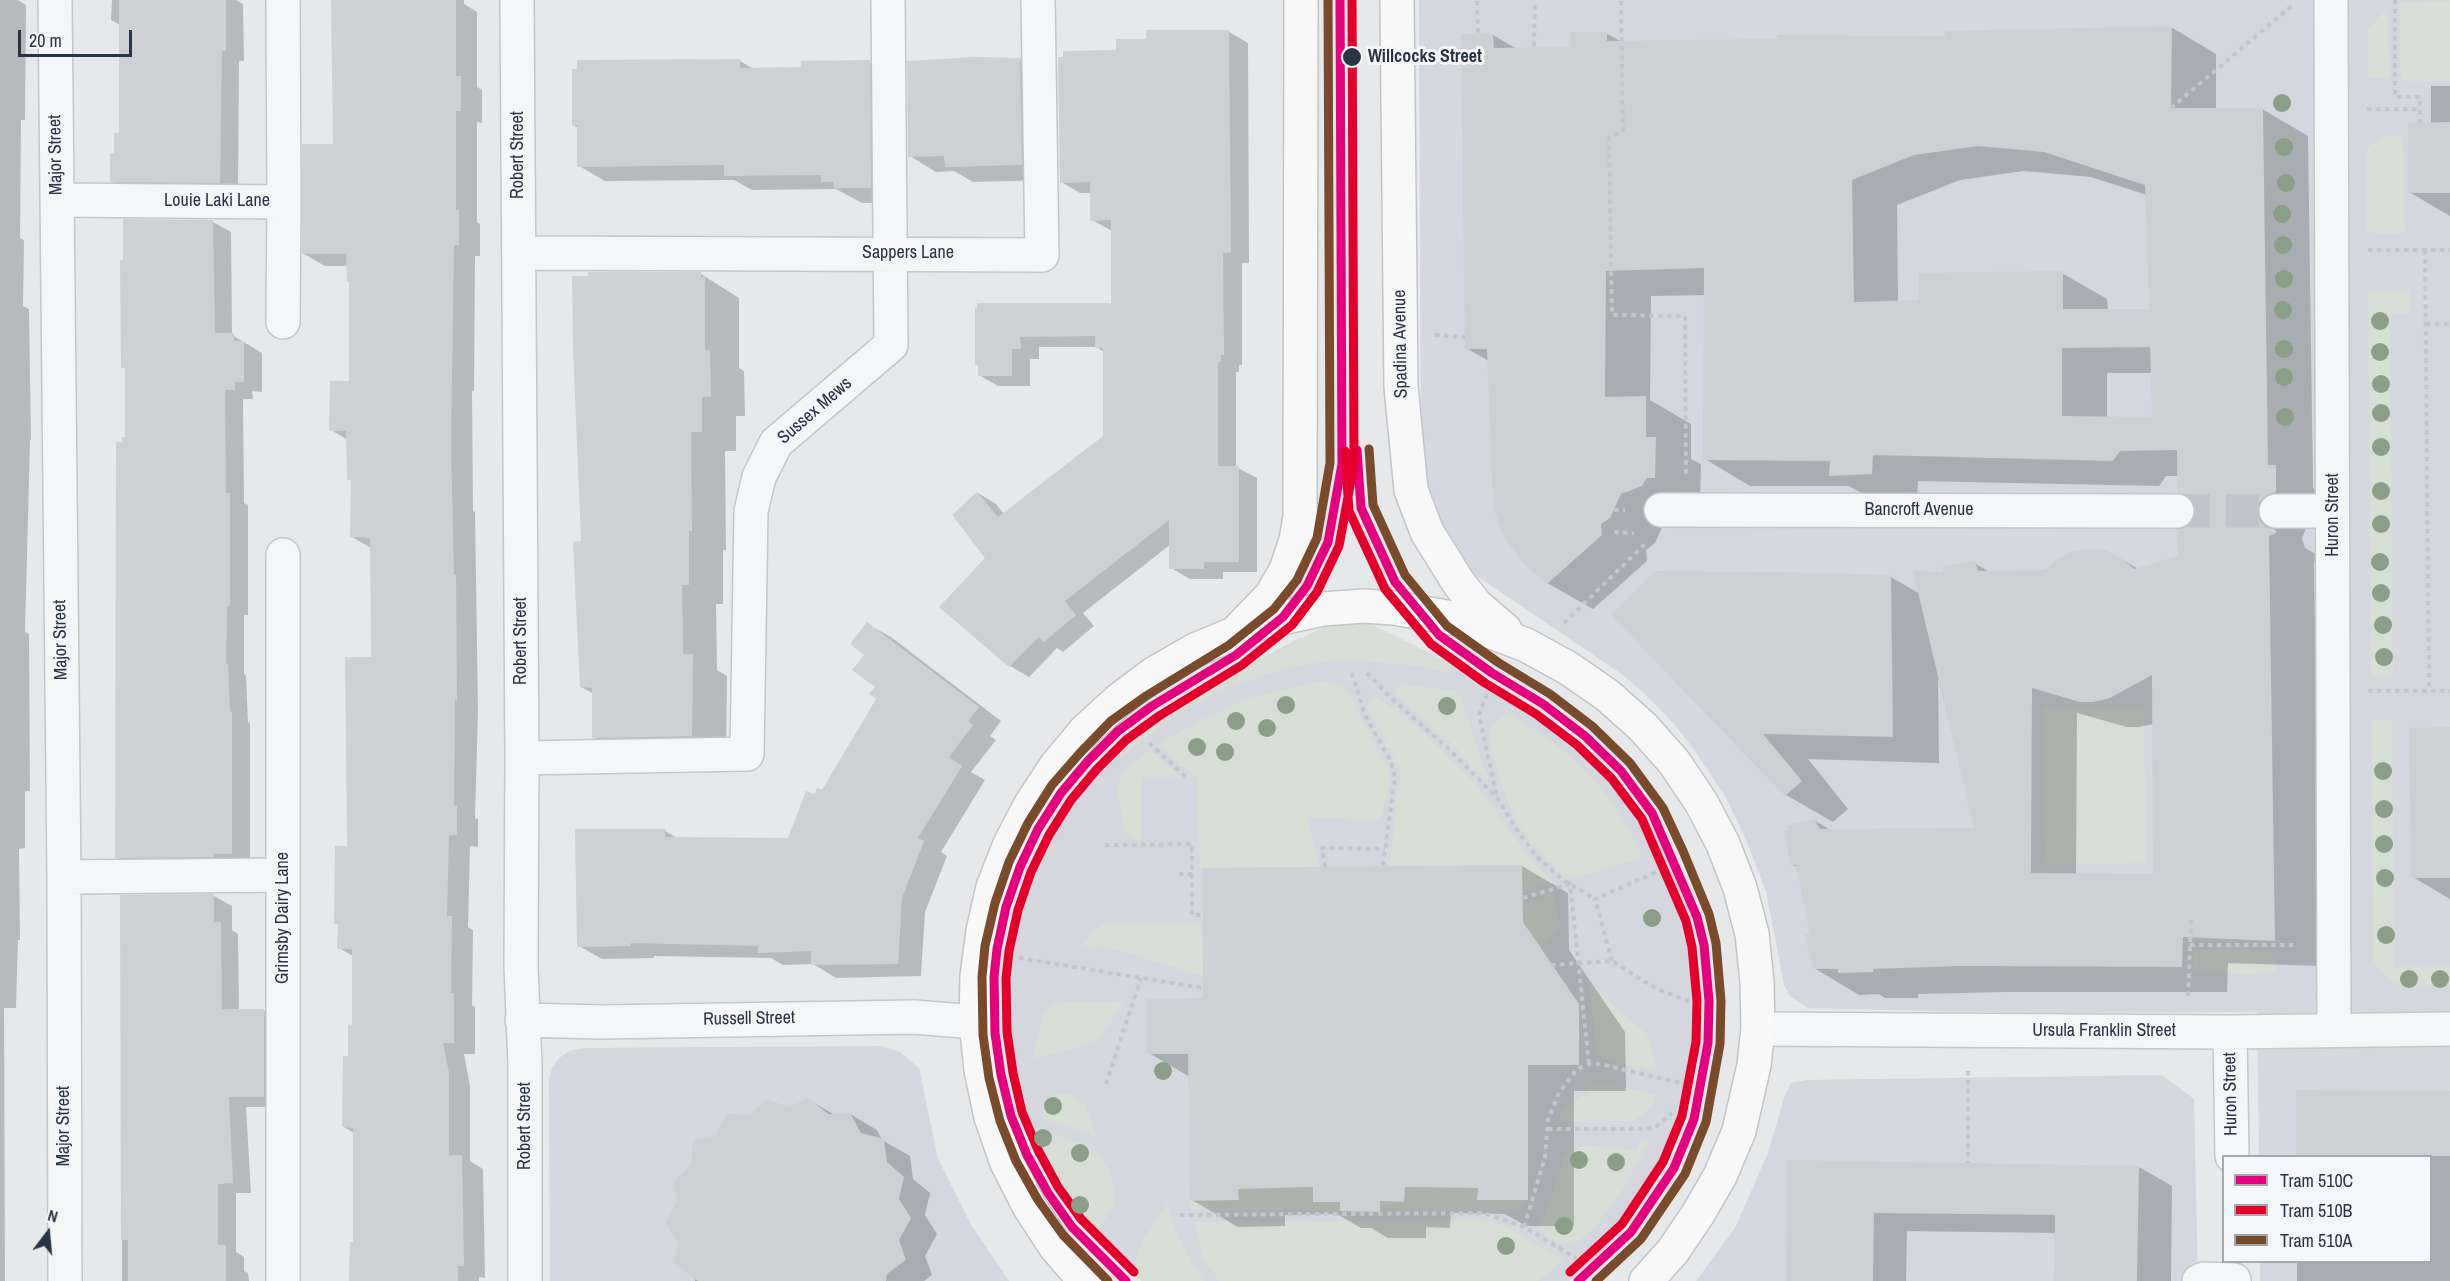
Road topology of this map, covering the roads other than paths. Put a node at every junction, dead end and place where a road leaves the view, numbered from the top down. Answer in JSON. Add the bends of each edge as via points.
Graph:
{"nodes":[{"id":1,"x":55,"y":0,"type":"edge"},
{"id":2,"x":283,"y":0,"type":"edge"},
{"id":3,"x":517,"y":0,"type":"edge"},
{"id":4,"x":888,"y":0,"type":"edge"},
{"id":5,"x":1038,"y":0,"type":"edge"},
{"id":6,"x":1301,"y":0,"type":"edge"},
{"id":7,"x":1396,"y":0,"type":"edge"},
{"id":8,"x":2331,"y":0,"type":"edge"},
{"id":9,"x":57,"y":200,"type":"junction"},
{"id":10,"x":284,"y":202,"type":"junction"},
{"id":11,"x":519,"y":253,"type":"junction"},
{"id":12,"x":891,"y":253,"type":"junction"},
{"id":13,"x":283,"y":322,"type":"dead end"},
{"id":14,"x":1674,"y":510,"type":"road end"},
{"id":15,"x":2177,"y":511,"type":"tunnel mouth"},
{"id":16,"x":2276,"y":511,"type":"tunnel mouth"},
{"id":17,"x":2332,"y":511,"type":"junction"},
{"id":18,"x":283,"y":555,"type":"dead end"},
{"id":19,"x":1237,"y":632,"type":"junction"},
{"id":20,"x":1526,"y":645,"type":"junction"},
{"id":21,"x":522,"y":758,"type":"junction"},
{"id":22,"x":283,"y":875,"type":"junction"},
{"id":23,"x":64,"y":877,"type":"junction"},
{"id":24,"x":522,"y":1020,"type":"junction"},
{"id":25,"x":976,"y":1022,"type":"junction"},
{"id":26,"x":1758,"y":1029,"type":"junction"},
{"id":27,"x":2450,"y":1029,"type":"edge"},
{"id":28,"x":2334,"y":1030,"type":"junction"},
{"id":29,"x":2230,"y":1032,"type":"junction"},
{"id":30,"x":2232,"y":1155,"type":"edge"},
{"id":31,"x":2234,"y":1274,"type":"edge"},
{"id":32,"x":65,"y":1281,"type":"edge"},
{"id":33,"x":283,"y":1281,"type":"edge"},
{"id":34,"x":525,"y":1281,"type":"edge"},
{"id":35,"x":1085,"y":1281,"type":"edge"},
{"id":36,"x":1646,"y":1281,"type":"edge"},
{"id":37,"x":2199,"y":1281,"type":"edge"}],
"edges":[{"from":1,"to":9,"type":"street","name":"Major Street"},
{"from":2,"to":10,"type":"street","name":"Louie Laki Lane"},
{"from":3,"to":11,"type":"street","name":"Robert Street"},
{"from":4,"to":12,"type":"street","name":"Sussex Mews"},
{"from":5,"to":12,"type":"street","name":"Sappers Lane","via":[[1042,255]]},
{"from":6,"to":19,"type":"main road","via":[[1300,517],[1286,570],[1272,596]]},
{"from":7,"to":20,"type":"main road","name":"Spadina Avenue","via":[[1401,387],[1411,490],[1427,532],[1458,582],[1476,605]]},
{"from":8,"to":17,"type":"street","name":"Huron Street"},
{"from":9,"to":10,"type":"street","name":"Louie Laki Lane"},
{"from":9,"to":23,"type":"street","name":"Major Street"},
{"from":10,"to":13,"type":"street"},
{"from":11,"to":12,"type":"street","name":"Sappers Lane"},
{"from":11,"to":21,"type":"street","name":"Robert Street"},
{"from":12,"to":21,"type":"street","name":"Sussex Mews","via":[[891,345],[776,443],[759,477],[751,511],[747,754]]},
{"from":14,"to":15,"type":"street","name":"Bancroft Avenue"},
{"from":16,"to":17,"type":"street"},
{"from":17,"to":28,"type":"street","name":"Huron Street"},
{"from":18,"to":22,"type":"street","name":"Grimsby Dairy Lane"},
{"from":19,"to":20,"type":"main road","via":[[1283,617],[1364,606],[1458,619]]},
{"from":19,"to":25,"type":"main road","via":[[1155,673],[1086,731],[1056,766],[1010,844],[993,887],[976,976]]},
{"from":20,"to":26,"type":"main road","via":[[1607,695],[1643,727],[1701,802],[1724,844],[1749,923]]},
{"from":21,"to":24,"type":"street","name":"Robert Street"},
{"from":22,"to":23,"type":"street"},
{"from":22,"to":33,"type":"street","name":"Grimsby Dairy Lane"},
{"from":23,"to":32,"type":"street","name":"Major Street"},
{"from":24,"to":25,"type":"street","name":"Russell Street","via":[[914,1017]]},
{"from":24,"to":34,"type":"street","name":"Robert Street"},
{"from":25,"to":35,"type":"main road","via":[[981,1070],[1007,1163],[1029,1206]]},
{"from":26,"to":29,"type":"street","name":"Ursula Franklin Street"},
{"from":26,"to":36,"type":"main road","via":[[1747,1100],[1720,1176],[1673,1251]]},
{"from":27,"to":28,"type":"street","name":"Ursula Franklin Street"},
{"from":28,"to":29,"type":"street","name":"Ursula Franklin Street"},
{"from":29,"to":30,"type":"street","name":"Huron Street"},
{"from":31,"to":37,"type":"street"}]}
